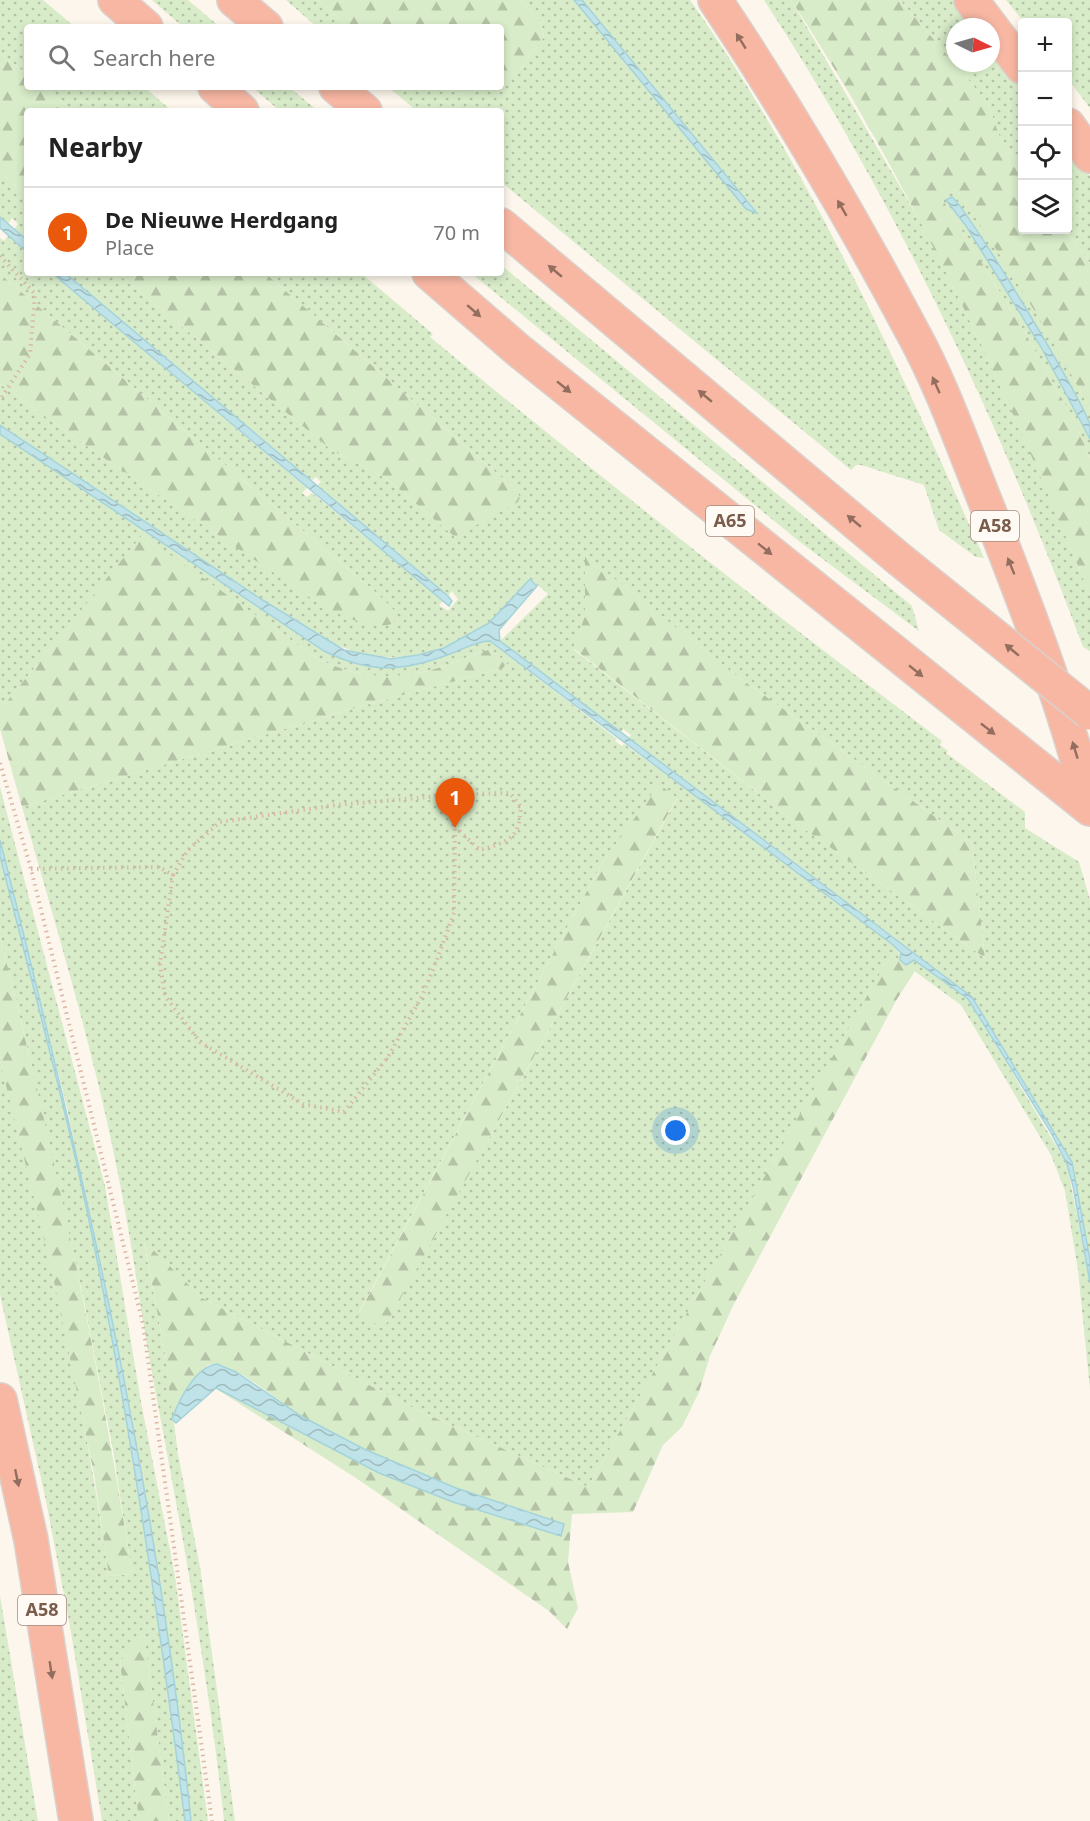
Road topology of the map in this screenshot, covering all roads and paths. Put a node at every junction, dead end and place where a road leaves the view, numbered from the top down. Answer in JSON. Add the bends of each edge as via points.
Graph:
{"nodes":[{"id":1,"x":115,"y":0,"type":"edge"},
{"id":2,"x":234,"y":0,"type":"edge"},
{"id":3,"x":715,"y":0,"type":"edge"},
{"id":4,"x":971,"y":0,"type":"edge"},
{"id":5,"x":143,"y":24,"type":"edge"},
{"id":6,"x":262,"y":24,"type":"edge"},
{"id":7,"x":1018,"y":61,"type":"edge"},
{"id":8,"x":218,"y":90,"type":"edge"},
{"id":9,"x":340,"y":90,"type":"edge"},
{"id":10,"x":239,"y":108,"type":"edge"},
{"id":11,"x":360,"y":108,"type":"edge"},
{"id":12,"x":1069,"y":126,"type":"edge"},
{"id":13,"x":1090,"y":156,"type":"edge"},
{"id":14,"x":504,"y":228,"type":"edge"},
{"id":15,"x":0,"y":256,"type":"edge"},
{"id":16,"x":432,"y":276,"type":"edge"},
{"id":17,"x":0,"y":400,"type":"edge"},
{"id":18,"x":1090,"y":713,"type":"edge"},
{"id":19,"x":0,"y":763,"type":"edge"},
{"id":20,"x":1090,"y":807,"type":"edge"},
{"id":21,"x":31,"y":869,"type":"junction"},
{"id":22,"x":172,"y":875,"type":"junction"},
{"id":23,"x":0,"y":1400,"type":"edge"},
{"id":24,"x":76,"y":1821,"type":"edge"},
{"id":25,"x":212,"y":1821,"type":"edge"}],
"edges":[{"from":1,"to":5,"type":"highway"},
{"from":2,"to":6,"type":"highway"},
{"from":20,"to":3,"type":"highway","number":"A58","one_way":true,"via":[[1076,751],[1021,593],[914,333],[808,149]]},
{"from":4,"to":7,"type":"highway"},
{"from":8,"to":10,"type":"highway"},
{"from":9,"to":11,"type":"highway"},
{"from":12,"to":13,"type":"highway"},
{"from":18,"to":14,"type":"highway","one_way":true,"bridge":true,"via":[[899,559]]},
{"from":15,"to":17,"type":"path","via":[[36,294],[30,354]]},
{"from":16,"to":20,"type":"highway","number":"A65","one_way":true,"via":[[518,350]]},
{"from":19,"to":21,"type":"path"},
{"from":21,"to":22,"type":"path","via":[[159,867]]},
{"from":21,"to":25,"type":"path","via":[[143,1324]]},
{"from":22,"to":22,"type":"path","via":[[188,850],[220,822],[464,794],[510,793],[520,807],[519,826],[509,841],[480,850],[455,828],[454,914],[436,962],[388,1057],[344,1112],[303,1104],[200,1042],[165,996],[160,964]]},
{"from":23,"to":24,"type":"highway","number":"A58","one_way":true,"via":[[31,1540]]}]}
